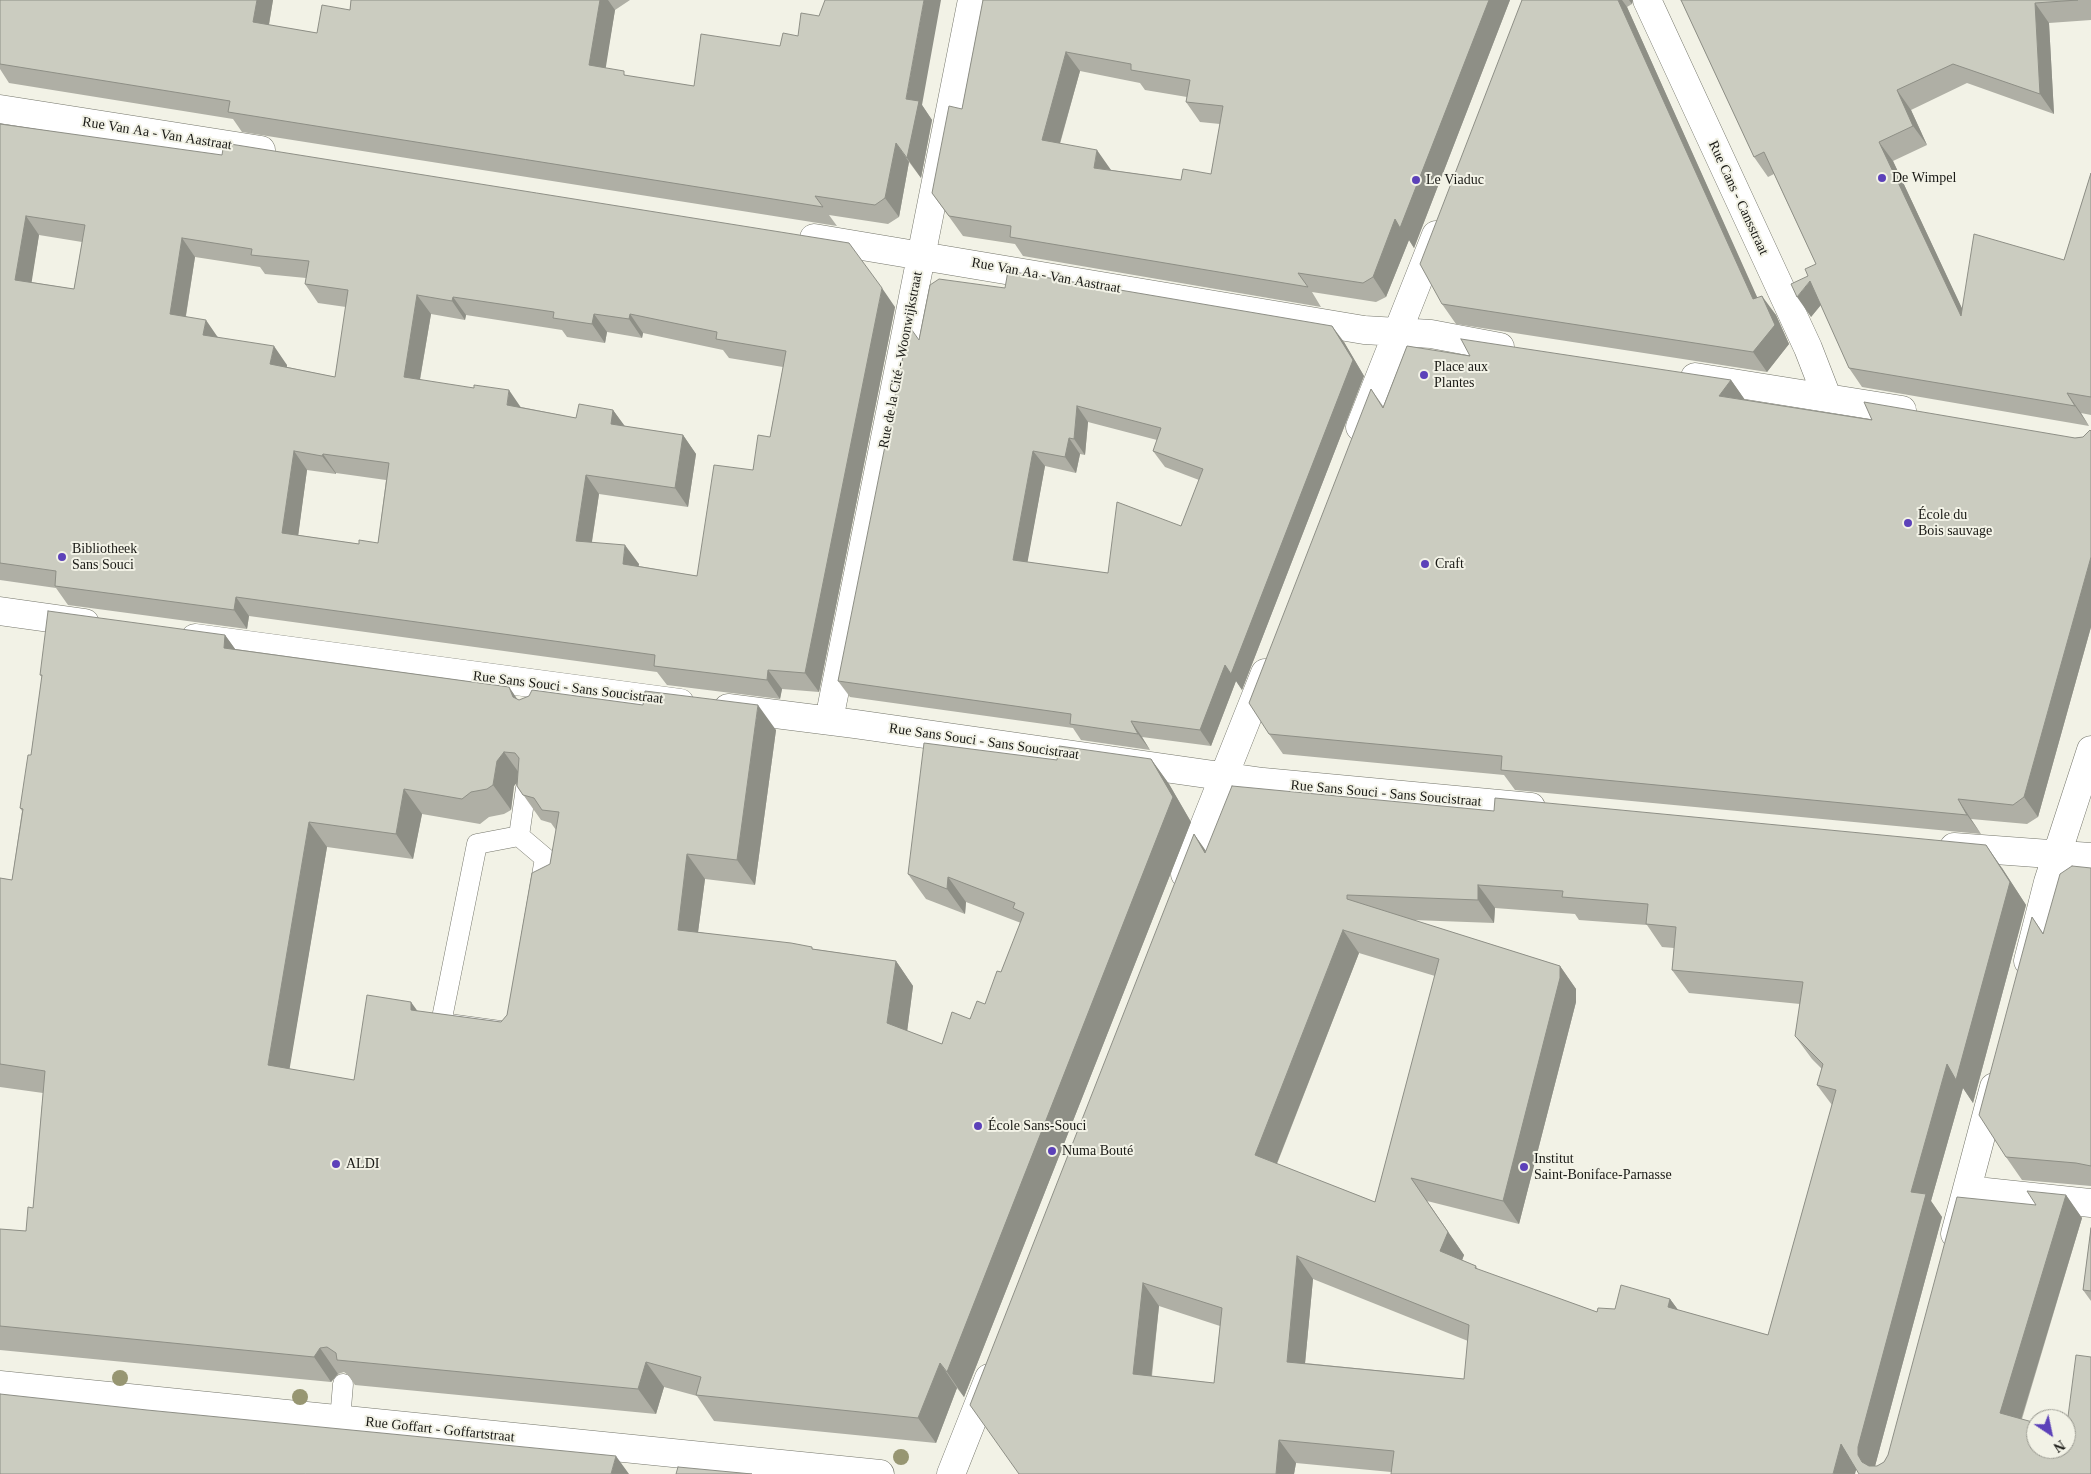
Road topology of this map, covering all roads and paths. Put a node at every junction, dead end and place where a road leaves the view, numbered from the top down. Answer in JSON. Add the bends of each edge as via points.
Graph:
{"nodes":[{"id":1,"x":972,"y":0,"type":"edge"},
{"id":2,"x":1647,"y":0,"type":"edge"},
{"id":3,"x":0,"y":109,"type":"edge"},
{"id":4,"x":286,"y":155,"type":"edge"},
{"id":5,"x":1445,"y":211,"type":"edge"},
{"id":6,"x":790,"y":234,"type":"edge"},
{"id":7,"x":922,"y":256,"type":"junction"},
{"id":8,"x":1397,"y":332,"type":"junction"},
{"id":9,"x":1527,"y":351,"type":"edge"},
{"id":10,"x":1672,"y":373,"type":"edge"},
{"id":11,"x":1827,"y":397,"type":"junction"},
{"id":12,"x":1923,"y":413,"type":"edge"},
{"id":13,"x":1351,"y":450,"type":"edge"},
{"id":14,"x":0,"y":611,"type":"edge"},
{"id":15,"x":108,"y":626,"type":"edge"},
{"id":16,"x":168,"y":634,"type":"edge"},
{"id":17,"x":1274,"y":651,"type":"edge"},
{"id":18,"x":829,"y":720,"type":"junction"},
{"id":19,"x":2091,"y":750,"type":"edge"},
{"id":20,"x":1225,"y":776,"type":"junction"},
{"id":21,"x":526,"y":788,"type":"edge"},
{"id":22,"x":1560,"y":810,"type":"edge"},
{"id":23,"x":519,"y":836,"type":"junction"},
{"id":24,"x":1925,"y":845,"type":"edge"},
{"id":25,"x":2058,"y":855,"type":"junction"},
{"id":26,"x":2091,"y":857,"type":"edge"},
{"id":27,"x":1177,"y":896,"type":"edge"},
{"id":28,"x":2022,"y":983,"type":"edge"},
{"id":29,"x":2002,"y":1058,"type":"edge"},
{"id":30,"x":1967,"y":1190,"type":"junction"},
{"id":31,"x":2091,"y":1203,"type":"edge"},
{"id":32,"x":1949,"y":1256,"type":"edge"},
{"id":33,"x":996,"y":1359,"type":"edge"},
{"id":34,"x":343,"y":1384,"type":"edge"},
{"id":35,"x":0,"y":1385,"type":"edge"},
{"id":36,"x":340,"y":1420,"type":"junction"},
{"id":37,"x":880,"y":1474,"type":"edge"},
{"id":38,"x":951,"y":1474,"type":"edge"}],
"edges":[{"from":1,"to":7,"type":"street","name":"Rue de la Cité - Woonwijkstraat"},
{"from":2,"to":11,"type":"street","name":"Rue Cans - Cansstraat","via":[[1808,348]]},
{"from":3,"to":4,"type":"street","name":"Rue Van Aa - Van Aastraat"},
{"from":5,"to":8,"type":"street"},
{"from":6,"to":7,"type":"street","name":"Rue Van Aa - Van Aastraat"},
{"from":7,"to":8,"type":"street","name":"Rue Van Aa - Van Aastraat","via":[[1364,330]]},
{"from":7,"to":18,"type":"street","name":"Rue de la Cité - Woonwijkstraat"},
{"from":8,"to":9,"type":"street","name":"Rue Van Aa - Van Aastraat","via":[[1431,334]]},
{"from":8,"to":13,"type":"street"},
{"from":10,"to":11,"type":"street"},
{"from":11,"to":12,"type":"street"},
{"from":14,"to":15,"type":"street"},
{"from":16,"to":18,"type":"street","name":"Rue Sans Souci - Sans Soucistraat","via":[[541,695]]},
{"from":17,"to":20,"type":"street"},
{"from":18,"to":20,"type":"street","name":"Rue Sans Souci - Sans Soucistraat"},
{"from":19,"to":25,"type":"street"},
{"from":20,"to":22,"type":"street","name":"Rue Sans Souci - Sans Soucistraat"},
{"from":20,"to":27,"type":"street"},
{"from":21,"to":23,"type":"lane"},
{"from":23,"to":23,"type":"lane","via":[[477,844],[441,1023],[515,1033],[545,858]]},
{"from":24,"to":25,"type":"street"},
{"from":25,"to":26,"type":"street"},
{"from":25,"to":28,"type":"street"},
{"from":29,"to":30,"type":"street"},
{"from":30,"to":31,"type":"street"},
{"from":30,"to":32,"type":"street"},
{"from":33,"to":38,"type":"street"},
{"from":34,"to":36,"type":"lane"},
{"from":35,"to":36,"type":"street","name":"Rue Goffart - Goffartstraat"},
{"from":36,"to":37,"type":"street","name":"Rue Goffart - Goffartstraat"}]}
